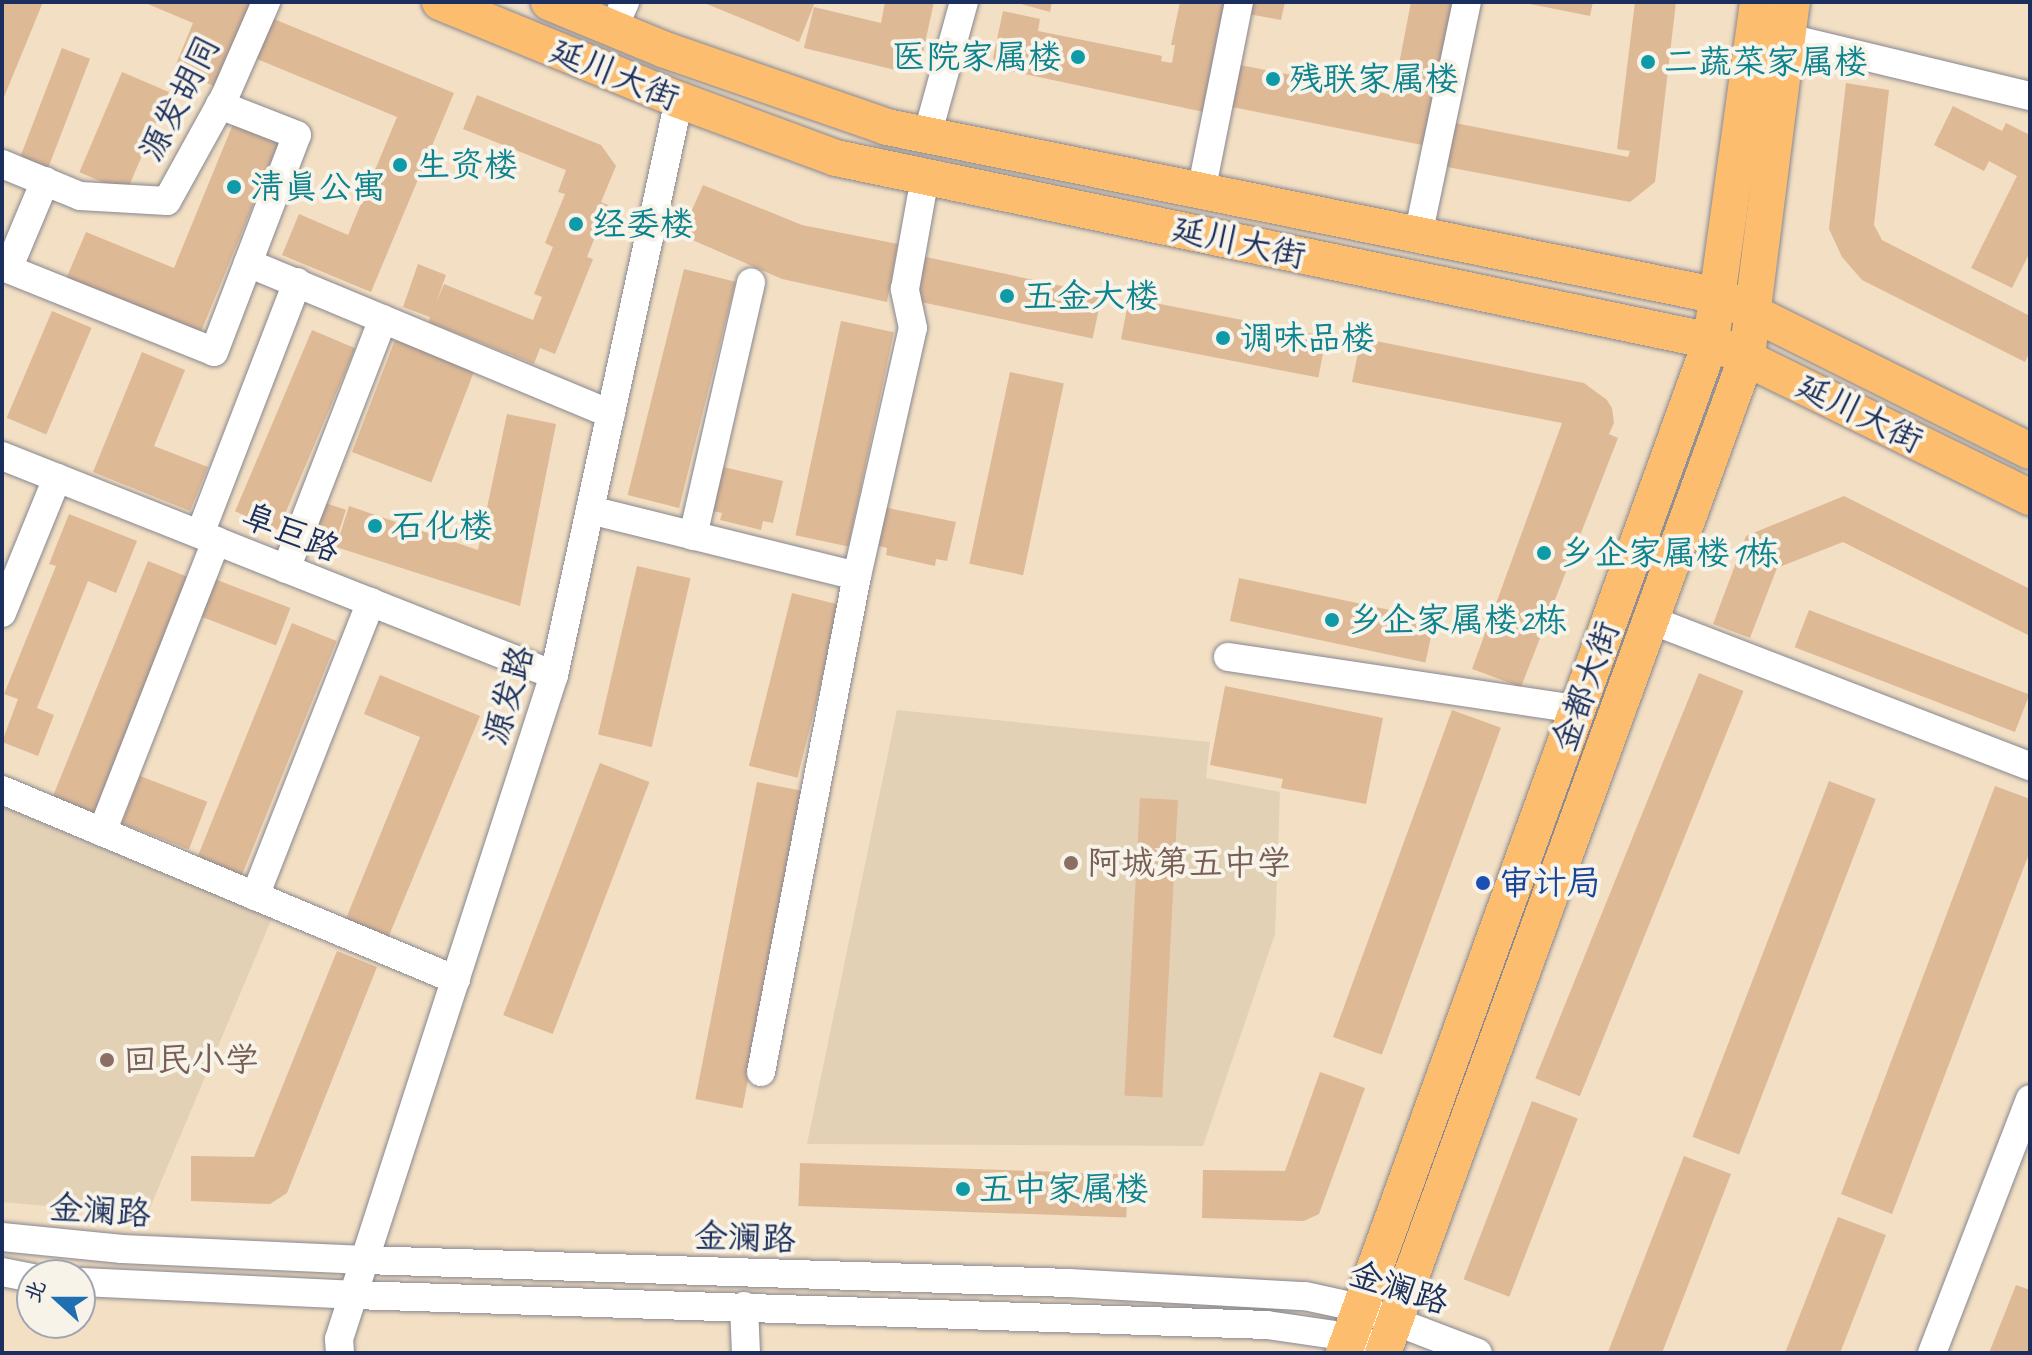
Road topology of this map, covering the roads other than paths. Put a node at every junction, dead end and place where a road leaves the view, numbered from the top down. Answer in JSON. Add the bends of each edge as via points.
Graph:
{"nodes":[{"id":1,"x":266,"y":2,"type":"edge"},
{"id":2,"x":440,"y":2,"type":"edge"},
{"id":3,"x":549,"y":2,"type":"edge"},
{"id":4,"x":964,"y":2,"type":"edge"},
{"id":5,"x":1239,"y":2,"type":"edge"},
{"id":6,"x":1467,"y":2,"type":"edge"},
{"id":7,"x":1758,"y":2,"type":"edge"},
{"id":8,"x":1792,"y":2,"type":"edge"},
{"id":9,"x":619,"y":15,"type":"edge"},
{"id":10,"x":1788,"y":38,"type":"junction"},
{"id":11,"x":2030,"y":96,"type":"edge"},
{"id":12,"x":679,"y":100,"type":"junction"},
{"id":13,"x":220,"y":105,"type":"junction"},
{"id":14,"x":927,"y":136,"type":"junction"},
{"id":15,"x":2,"y":164,"type":"edge"},
{"id":16,"x":925,"y":177,"type":"junction"},
{"id":17,"x":45,"y":181,"type":"junction"},
{"id":18,"x":1201,"y":192,"type":"junction"},
{"id":19,"x":1418,"y":236,"type":"junction"},
{"id":20,"x":248,"y":263,"type":"junction"},
{"id":21,"x":297,"y":282,"type":"junction"},
{"id":22,"x":751,"y":283,"type":"dead end"},
{"id":23,"x":1719,"y":296,"type":"junction"},
{"id":24,"x":1753,"y":312,"type":"junction"},
{"id":25,"x":383,"y":319,"type":"junction"},
{"id":26,"x":1711,"y":341,"type":"junction"},
{"id":27,"x":1747,"y":356,"type":"junction"},
{"id":28,"x":611,"y":414,"type":"junction"},
{"id":29,"x":2030,"y":451,"type":"edge"},
{"id":30,"x":2,"y":456,"type":"edge"},
{"id":31,"x":57,"y":478,"type":"junction"},
{"id":32,"x":2030,"y":497,"type":"edge"},
{"id":33,"x":590,"y":510,"type":"junction"},
{"id":34,"x":693,"y":536,"type":"junction"},
{"id":35,"x":208,"y":538,"type":"junction"},
{"id":36,"x":286,"y":569,"type":"junction"},
{"id":37,"x":857,"y":576,"type":"junction"},
{"id":38,"x":371,"y":602,"type":"junction"},
{"id":39,"x":2,"y":613,"type":"edge"},
{"id":40,"x":1651,"y":620,"type":"junction"},
{"id":41,"x":1228,"y":657,"type":"dead end"},
{"id":42,"x":554,"y":675,"type":"junction"},
{"id":43,"x":1577,"y":709,"type":"junction"},
{"id":44,"x":2030,"y":766,"type":"edge"},
{"id":45,"x":2,"y":790,"type":"edge"},
{"id":46,"x":102,"y":832,"type":"junction"},
{"id":47,"x":255,"y":896,"type":"junction"},
{"id":48,"x":456,"y":980,"type":"junction"},
{"id":49,"x":761,"y":1072,"type":"dead end"},
{"id":50,"x":2030,"y":1099,"type":"edge"},
{"id":51,"x":2,"y":1237,"type":"edge"},
{"id":52,"x":365,"y":1260,"type":"junction"},
{"id":53,"x":96,"y":1283,"type":"edge"},
{"id":54,"x":354,"y":1295,"type":"junction"},
{"id":55,"x":744,"y":1306,"type":"junction"},
{"id":56,"x":1351,"y":1333,"type":"edge"},
{"id":57,"x":1389,"y":1344,"type":"edge"},
{"id":58,"x":340,"y":1353,"type":"edge"},
{"id":59,"x":746,"y":1353,"type":"edge"},
{"id":60,"x":1478,"y":1353,"type":"edge"},
{"id":61,"x":1932,"y":1353,"type":"edge"}],
"edges":[{"from":1,"to":13,"type":"street","name":"源发胡同"},
{"from":2,"to":12,"type":"main road","name":"延川大街"},
{"from":3,"to":9,"type":"main road","name":"延川大街"},
{"from":4,"to":14,"type":"street"},
{"from":5,"to":18,"type":"street"},
{"from":6,"to":19,"type":"street"},
{"from":7,"to":23,"type":"main road","name":"金都大街"},
{"from":8,"to":10,"type":"main road","name":"金都大街"},
{"from":9,"to":14,"type":"main road","name":"延川大街","via":[[807,102]]},
{"from":10,"to":11,"type":"street"},
{"from":10,"to":24,"type":"main road","name":"金都大街"},
{"from":12,"to":16,"type":"main road","name":"延川大街","via":[[836,158]]},
{"from":12,"to":28,"type":"street","name":"源发路"},
{"from":13,"to":17,"type":"street","name":"源发胡同","via":[[167,201],[80,196]]},
{"from":13,"to":20,"type":"street","via":[[297,135]]},
{"from":14,"to":18,"type":"main road","name":"延川大街"},
{"from":15,"to":17,"type":"street","name":"源发胡同"},
{"from":16,"to":26,"type":"main road","name":"延川大街"},
{"from":16,"to":37,"type":"street","via":[[905,289],[913,328]]},
{"from":17,"to":20,"type":"street","via":[[8,269],[214,352]]},
{"from":18,"to":19,"type":"main road","name":"延川大街"},
{"from":19,"to":23,"type":"main road","name":"延川大街"},
{"from":20,"to":21,"type":"street"},
{"from":21,"to":25,"type":"street"},
{"from":21,"to":35,"type":"street"},
{"from":22,"to":34,"type":"street"},
{"from":23,"to":24,"type":"main road","name":"延川大街"},
{"from":23,"to":26,"type":"main road","name":"金都大街"},
{"from":24,"to":27,"type":"main road","name":"金都大街"},
{"from":24,"to":29,"type":"main road","name":"延川大街"},
{"from":25,"to":28,"type":"street"},
{"from":25,"to":36,"type":"street"},
{"from":26,"to":27,"type":"main road","name":"延川大街"},
{"from":26,"to":43,"type":"main road","name":"金都大街"},
{"from":27,"to":32,"type":"main road","name":"延川大街"},
{"from":27,"to":40,"type":"main road","name":"金都大街"},
{"from":28,"to":33,"type":"street","name":"源发路"},
{"from":30,"to":31,"type":"street","name":"阜巨路"},
{"from":31,"to":35,"type":"street","name":"阜巨路"},
{"from":31,"to":39,"type":"street"},
{"from":33,"to":34,"type":"street"},
{"from":33,"to":42,"type":"street","name":"源发路"},
{"from":34,"to":37,"type":"street"},
{"from":35,"to":36,"type":"street","name":"阜巨路"},
{"from":35,"to":46,"type":"street"},
{"from":36,"to":38,"type":"street","name":"阜巨路"},
{"from":37,"to":49,"type":"street"},
{"from":38,"to":42,"type":"street","name":"阜巨路"},
{"from":38,"to":47,"type":"street"},
{"from":40,"to":44,"type":"street"},
{"from":40,"to":57,"type":"main road","name":"金都大街"},
{"from":41,"to":43,"type":"street"},
{"from":42,"to":48,"type":"street","name":"源发路"},
{"from":43,"to":56,"type":"main road","name":"金都大街"},
{"from":45,"to":46,"type":"street"},
{"from":46,"to":47,"type":"street"},
{"from":47,"to":48,"type":"street"},
{"from":48,"to":52,"type":"street","name":"源发路"},
{"from":50,"to":61,"type":"street"},
{"from":51,"to":52,"type":"street","name":"金澜路","via":[[122,1249]]},
{"from":52,"to":54,"type":"street","name":"源发路"},
{"from":52,"to":56,"type":"street","name":"金澜路","via":[[1305,1296]]},
{"from":53,"to":54,"type":"street","name":"金澜路"},
{"from":54,"to":55,"type":"street","name":"金澜路"},
{"from":54,"to":58,"type":"street","name":"源发路","via":[[339,1339]]},
{"from":55,"to":56,"type":"street","name":"金澜路","via":[[1267,1325]]},
{"from":55,"to":59,"type":"street"},
{"from":56,"to":57,"type":"street","name":"金澜路"},
{"from":57,"to":60,"type":"street","name":"金澜路"}]}
